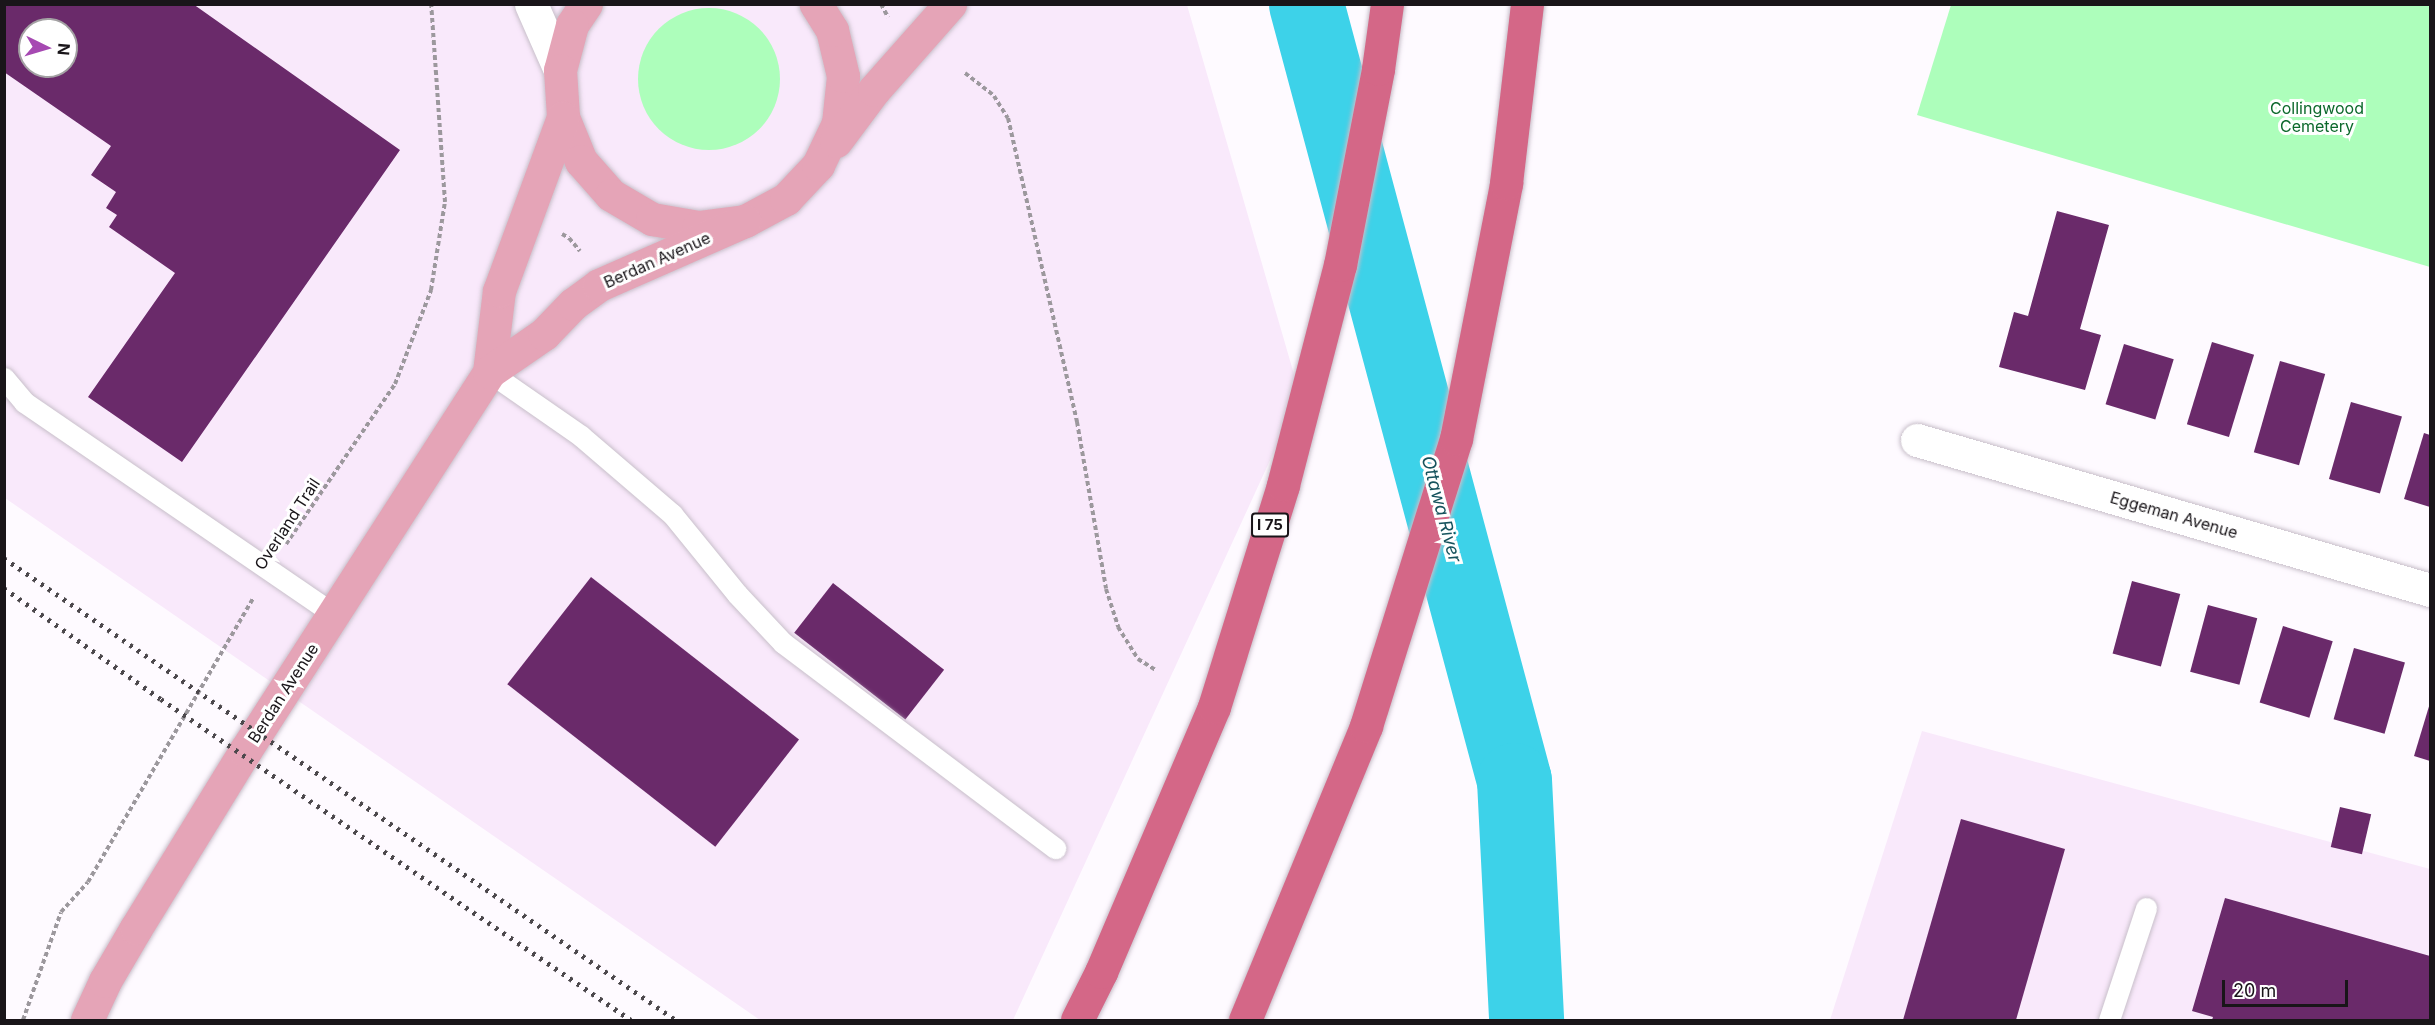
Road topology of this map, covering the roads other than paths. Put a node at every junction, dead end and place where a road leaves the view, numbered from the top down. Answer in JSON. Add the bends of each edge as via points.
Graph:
{"nodes":[{"id":1,"x":531,"y":4,"type":"edge"},
{"id":2,"x":586,"y":4,"type":"edge"},
{"id":3,"x":816,"y":4,"type":"edge"},
{"id":4,"x":950,"y":4,"type":"edge"},
{"id":5,"x":1387,"y":4,"type":"edge"},
{"id":6,"x":1527,"y":4,"type":"edge"},
{"id":7,"x":560,"y":70,"type":"junction"},
{"id":8,"x":563,"y":117,"type":"junction"},
{"id":9,"x":818,"y":165,"type":"junction"},
{"id":10,"x":744,"y":221,"type":"junction"},
{"id":11,"x":489,"y":372,"type":"junction"},
{"id":12,"x":4,"y":378,"type":"edge"},
{"id":13,"x":1917,"y":440,"type":"dead end"},
{"id":14,"x":2430,"y":590,"type":"edge"},
{"id":15,"x":334,"y":614,"type":"junction"},
{"id":16,"x":1055,"y":848,"type":"dead end"},
{"id":17,"x":2146,"y":908,"type":"dead end"},
{"id":18,"x":87,"y":1020,"type":"edge"},
{"id":19,"x":1077,"y":1020,"type":"edge"},
{"id":20,"x":1245,"y":1020,"type":"edge"},
{"id":21,"x":2109,"y":1020,"type":"edge"}],
"edges":[{"from":1,"to":7,"type":"street"},
{"from":2,"to":7,"type":"main road","via":[[572,25]]},
{"from":3,"to":9,"type":"main road","via":[[832,30],[843,76],[838,123]]},
{"from":4,"to":9,"type":"main road","via":[[874,90]]},
{"from":5,"to":19,"type":"highway","number":"I 75","via":[[1340,265],[1283,485],[1214,707]]},
{"from":6,"to":20,"type":"highway","via":[[1506,183],[1456,439],[1366,726]]},
{"from":7,"to":8,"type":"main road"},
{"from":8,"to":10,"type":"main road","via":[[581,161],[611,195],[652,219],[698,227]]},
{"from":8,"to":11,"type":"main road","name":"Berdan Avenue","via":[[499,291]]},
{"from":9,"to":10,"type":"main road","name":"Berdan Avenue","via":[[786,199]]},
{"from":10,"to":11,"type":"main road","name":"Berdan Avenue","via":[[599,285],[573,304],[544,334]]},
{"from":11,"to":15,"type":"main road","name":"Berdan Avenue"},
{"from":11,"to":16,"type":"lane","via":[[580,436],[672,514],[783,643]]},
{"from":12,"to":15,"type":"lane","via":[[24,402]]},
{"from":13,"to":14,"type":"street","name":"Eggeman Avenue"},
{"from":15,"to":18,"type":"main road","name":"Berdan Avenue","via":[[142,918]]},
{"from":17,"to":21,"type":"lane"}]}
